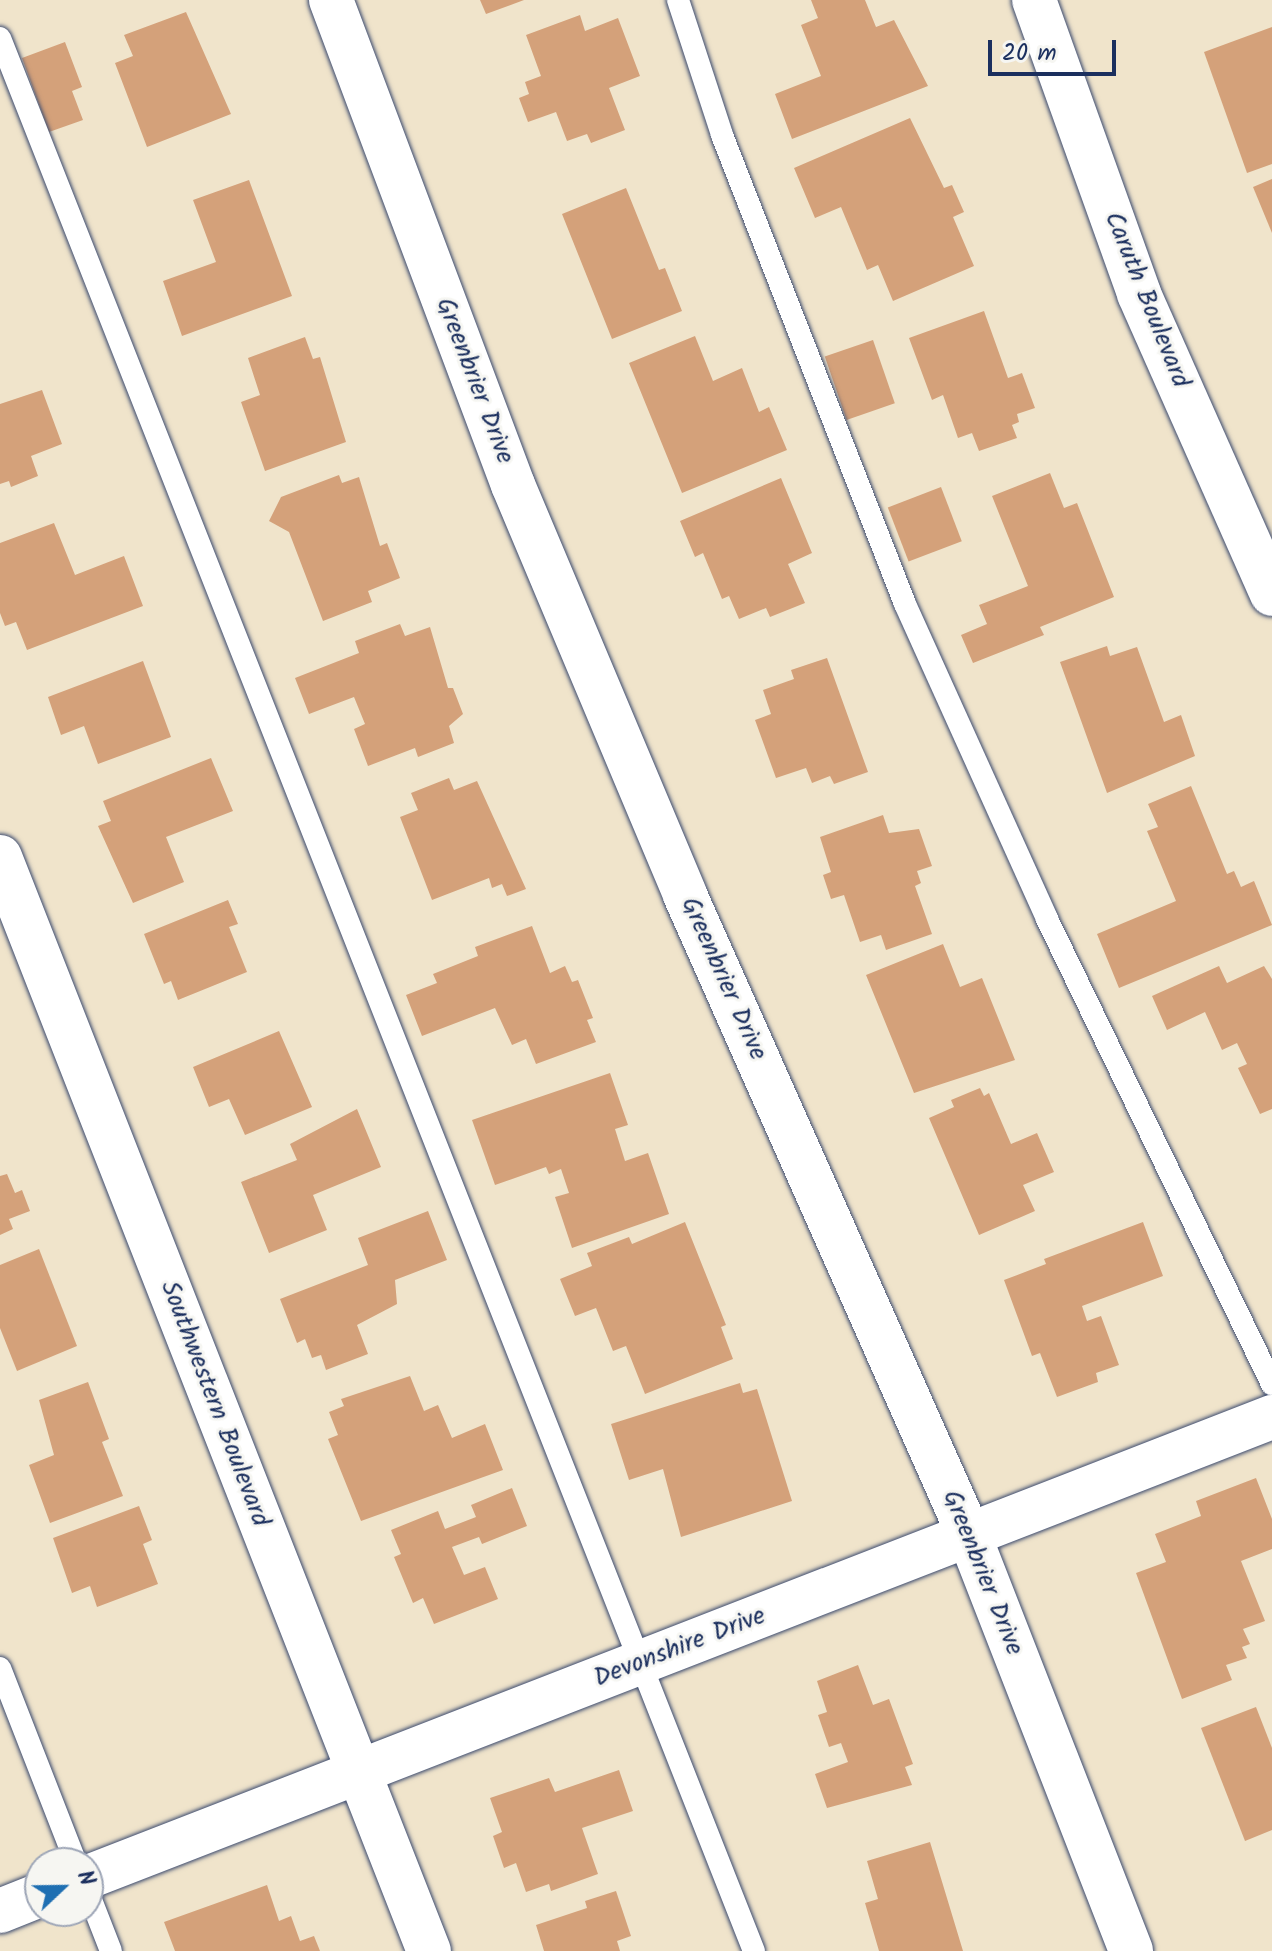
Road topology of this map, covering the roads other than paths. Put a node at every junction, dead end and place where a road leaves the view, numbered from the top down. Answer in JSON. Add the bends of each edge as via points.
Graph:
{"nodes":[{"id":1,"x":331,"y":0,"type":"edge"},
{"id":2,"x":678,"y":0,"type":"edge"},
{"id":3,"x":1034,"y":0,"type":"edge"},
{"id":4,"x":0,"y":38,"type":"edge"},
{"id":5,"x":1272,"y":594,"type":"edge"},
{"id":6,"x":0,"y":857,"type":"edge"},
{"id":7,"x":1272,"y":1384,"type":"edge"},
{"id":8,"x":1272,"y":1417,"type":"edge"},
{"id":9,"x":969,"y":1535,"type":"junction"},
{"id":10,"x":641,"y":1663,"type":"junction"},
{"id":11,"x":0,"y":1668,"type":"edge"},
{"id":12,"x":358,"y":1773,"type":"junction"},
{"id":13,"x":70,"y":1847,"type":"edge"},
{"id":14,"x":104,"y":1871,"type":"edge"},
{"id":15,"x":24,"y":1901,"type":"edge"},
{"id":16,"x":0,"y":1911,"type":"edge"},
{"id":17,"x":102,"y":1927,"type":"edge"},
{"id":18,"x":111,"y":1951,"type":"edge"},
{"id":19,"x":429,"y":1951,"type":"edge"},
{"id":20,"x":754,"y":1951,"type":"edge"},
{"id":21,"x":1131,"y":1951,"type":"edge"}],
"edges":[{"from":1,"to":9,"type":"street","name":"Greenbrier Drive","via":[[513,485],[685,895]]},
{"from":2,"to":7,"type":"lane","via":[[722,135],[905,604],[1047,919]]},
{"from":3,"to":5,"type":"street","name":"Caruth Boulevard","via":[[1139,294]]},
{"from":4,"to":10,"type":"lane"},
{"from":6,"to":12,"type":"street","name":"Southwestern Boulevard"},
{"from":8,"to":9,"type":"street","name":"Devonshire Drive"},
{"from":9,"to":10,"type":"street","name":"Devonshire Drive"},
{"from":9,"to":21,"type":"street","name":"Greenbrier Drive"},
{"from":10,"to":12,"type":"street","name":"Devonshire Drive"},
{"from":10,"to":20,"type":"lane"},
{"from":11,"to":13,"type":"lane"},
{"from":12,"to":14,"type":"street","name":"Devonshire Drive"},
{"from":12,"to":19,"type":"street","name":"Southwestern Boulevard"},
{"from":15,"to":16,"type":"street"},
{"from":17,"to":18,"type":"lane"}]}
